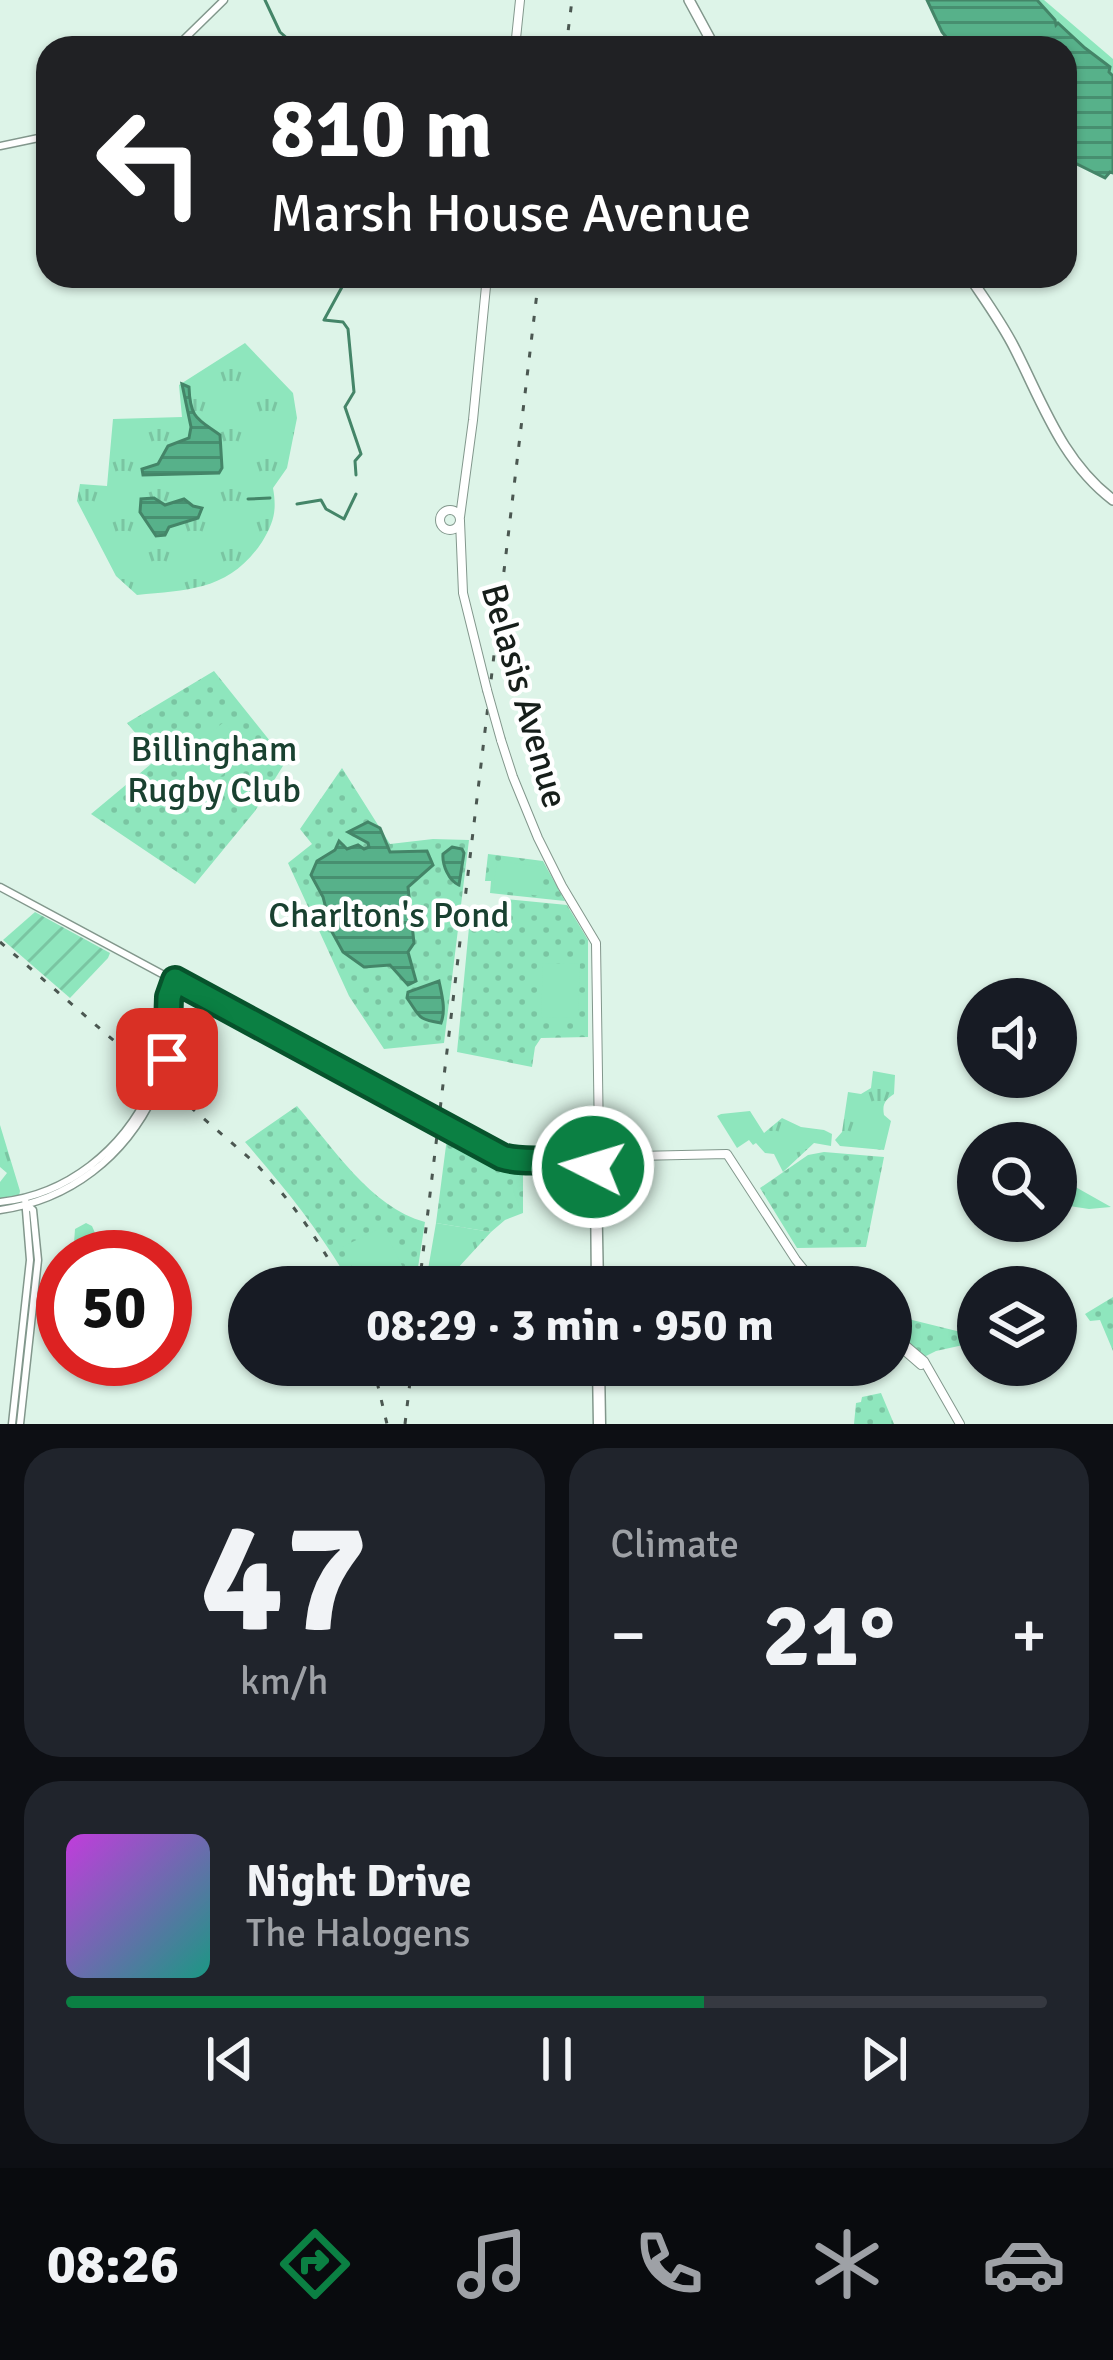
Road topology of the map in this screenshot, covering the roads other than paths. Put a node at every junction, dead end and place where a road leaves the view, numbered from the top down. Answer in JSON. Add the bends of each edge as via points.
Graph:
{"nodes":[{"id":1,"x":224,"y":0,"type":"edge"},
{"id":2,"x":520,"y":0,"type":"edge"},
{"id":3,"x":689,"y":0,"type":"edge"},
{"id":4,"x":187,"y":36,"type":"edge"},
{"id":5,"x":516,"y":36,"type":"edge"},
{"id":6,"x":708,"y":36,"type":"edge"},
{"id":7,"x":36,"y":138,"type":"edge"},
{"id":8,"x":0,"y":146,"type":"edge"},
{"id":9,"x":486,"y":288,"type":"edge"},
{"id":10,"x":977,"y":288,"type":"edge"},
{"id":11,"x":464,"y":492,"type":"junction"},
{"id":12,"x":1113,"y":500,"type":"edge"},
{"id":13,"x":449,"y":510,"type":"junction"},
{"id":14,"x":460,"y":519,"type":"junction"},
{"id":15,"x":450,"y":530,"type":"junction"},
{"id":16,"x":460,"y":548,"type":"junction"},
{"id":17,"x":0,"y":887,"type":"edge"},
{"id":18,"x":172,"y":979,"type":"junction"},
{"id":19,"x":596,"y":1159,"type":"junction"},
{"id":20,"x":732,"y":1162,"type":"junction"},
{"id":21,"x":26,"y":1202,"type":"junction"},
{"id":22,"x":0,"y":1206,"type":"edge"},
{"id":23,"x":598,"y":1266,"type":"edge"},
{"id":24,"x":801,"y":1266,"type":"edge"},
{"id":25,"x":912,"y":1350,"type":"edge"},
{"id":26,"x":599,"y":1386,"type":"edge"},
{"id":27,"x":16,"y":1424,"type":"edge"},
{"id":28,"x":599,"y":1424,"type":"edge"},
{"id":29,"x":960,"y":1424,"type":"edge"}],
"edges":[{"from":1,"to":4,"type":"street"},
{"from":2,"to":5,"type":"main road"},
{"from":3,"to":6,"type":"main road"},
{"from":7,"to":8,"type":"street"},
{"from":9,"to":11,"type":"main road","name":"Belasis Avenue"},
{"from":10,"to":12,"type":"main road","via":[[1067,453]]},
{"from":11,"to":13,"type":"main road"},
{"from":11,"to":14,"type":"main road","name":"Belasis Avenue"},
{"from":13,"to":14,"type":"main road"},
{"from":13,"to":15,"type":"main road","via":[[440,521]]},
{"from":14,"to":15,"type":"main road"},
{"from":14,"to":16,"type":"main road","name":"Belasis Avenue"},
{"from":15,"to":16,"type":"main road","name":"Belasis Avenue"},
{"from":16,"to":19,"type":"main road","name":"Belasis Avenue","bridge":true,"via":[[466,613],[513,778],[594,939]]},
{"from":17,"to":18,"type":"street"},
{"from":18,"to":19,"type":"street","bridge":true,"via":[[496,1154]]},
{"from":18,"to":21,"type":"street","bridge":true,"via":[[170,1046],[140,1123],[109,1154]]},
{"from":19,"to":20,"type":"main road"},
{"from":19,"to":20,"type":"main road","via":[[723,1152]]},
{"from":19,"to":23,"type":"street"},
{"from":20,"to":24,"type":"main road"},
{"from":21,"to":22,"type":"street"},
{"from":21,"to":27,"type":"street","via":[[38,1251]]},
{"from":25,"to":29,"type":"main road"},
{"from":26,"to":28,"type":"street"}]}
